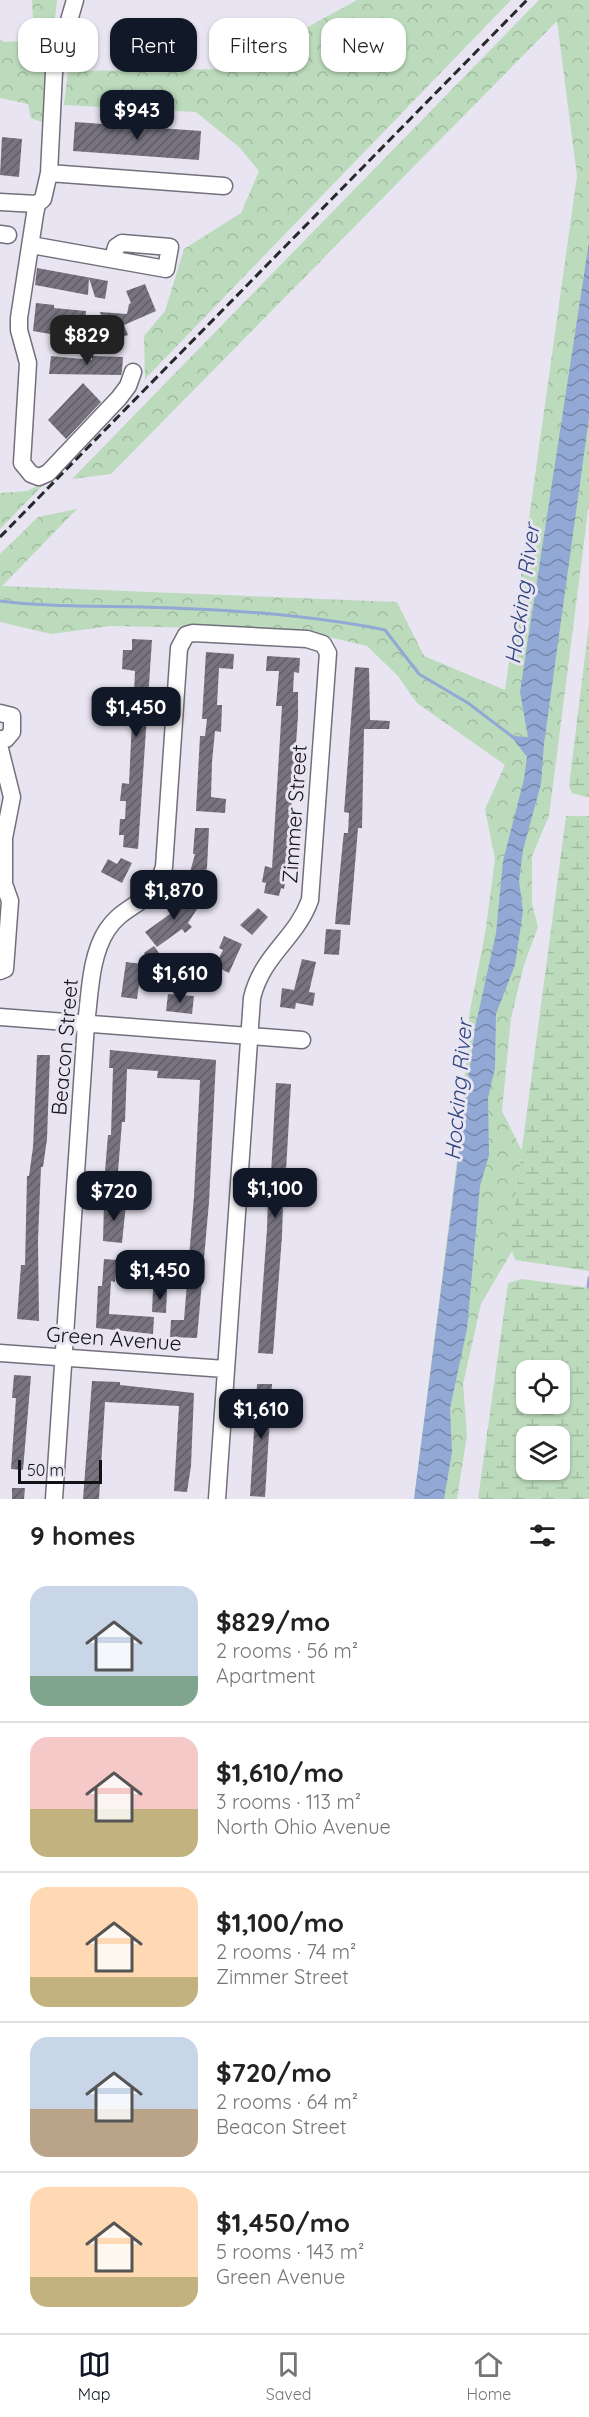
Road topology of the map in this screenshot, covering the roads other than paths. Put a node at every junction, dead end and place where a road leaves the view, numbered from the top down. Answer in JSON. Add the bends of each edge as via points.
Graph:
{"nodes":[{"id":1,"x":75,"y":0,"type":"edge"},
{"id":2,"x":49,"y":172,"type":"junction"},
{"id":3,"x":225,"y":186,"type":"dead end"},
{"id":4,"x":0,"y":202,"type":"edge"},
{"id":5,"x":37,"y":204,"type":"junction"},
{"id":6,"x":31,"y":245,"type":"junction"},
{"id":7,"x":113,"y":259,"type":"dead end"},
{"id":8,"x":133,"y":372,"type":"dead end"},
{"id":9,"x":328,"y":653,"type":"joint"},
{"id":10,"x":0,"y":713,"type":"edge"},
{"id":11,"x":0,"y":739,"type":"edge"},
{"id":12,"x":0,"y":749,"type":"edge"},
{"id":13,"x":2,"y":835,"type":"edge"},
{"id":14,"x":0,"y":971,"type":"edge"},
{"id":15,"x":0,"y":1017,"type":"edge"},
{"id":16,"x":86,"y":1024,"type":"junction"},
{"id":17,"x":249,"y":1037,"type":"junction"},
{"id":18,"x":302,"y":1040,"type":"dead end"},
{"id":19,"x":0,"y":1353,"type":"edge"},
{"id":20,"x":63,"y":1357,"type":"junction"},
{"id":21,"x":225,"y":1369,"type":"junction"},
{"id":22,"x":54,"y":1499,"type":"edge"},
{"id":23,"x":217,"y":1499,"type":"edge"}],
"edges":[{"from":1,"to":2,"type":"street","via":[[54,72]]},
{"from":2,"to":3,"type":"street"},
{"from":2,"to":5,"type":"street","via":[[43,199]]},
{"from":4,"to":5,"type":"street"},
{"from":5,"to":6,"type":"street"},
{"from":6,"to":7,"type":"street"},
{"from":6,"to":8,"type":"street","via":[[19,330],[28,363],[22,463],[31,474],[39,477],[48,473],[119,398]]},
{"from":9,"to":16,"type":"street","name":"Beacon Street","via":[[323,644],[307,639],[186,635],[179,648],[164,867],[150,894],[113,922],[99,944]]},
{"from":9,"to":17,"type":"street","name":"Zimmer Street","via":[[310,900],[297,926],[260,972],[252,998]]},
{"from":10,"to":11,"type":"street","via":[[12,716],[12,732],[6,740]]},
{"from":12,"to":13,"type":"street","via":[[12,797]]},
{"from":13,"to":14,"type":"street","via":[[4,884],[10,901],[5,969]]},
{"from":15,"to":16,"type":"street"},
{"from":16,"to":17,"type":"street"},
{"from":16,"to":20,"type":"street","name":"Beacon Street"},
{"from":17,"to":18,"type":"street"},
{"from":17,"to":21,"type":"street","name":"Zimmer Street"},
{"from":19,"to":20,"type":"street","name":"Green Avenue"},
{"from":20,"to":21,"type":"street","name":"Green Avenue"},
{"from":20,"to":22,"type":"street","name":"Beacon Street"},
{"from":21,"to":23,"type":"street","name":"Zimmer Street"}]}
